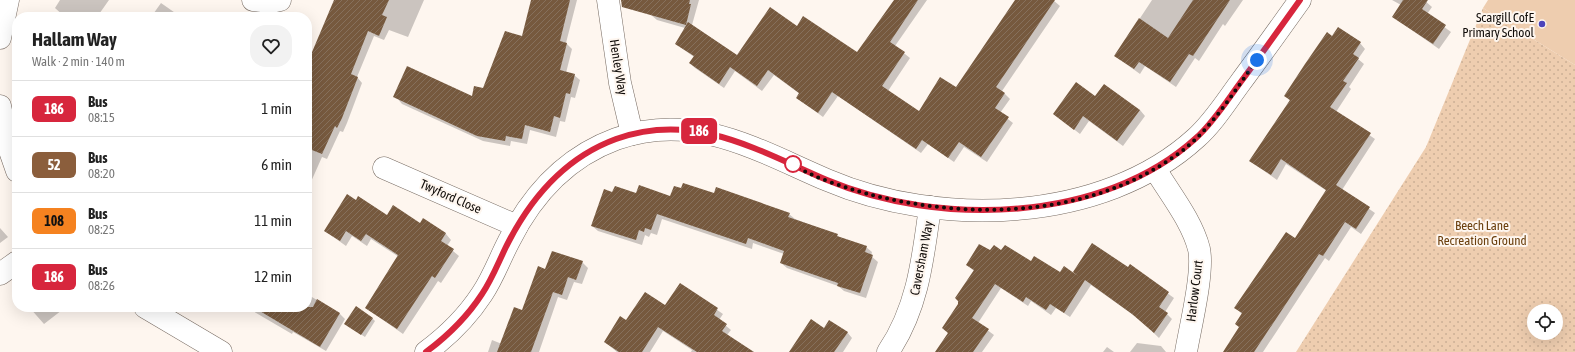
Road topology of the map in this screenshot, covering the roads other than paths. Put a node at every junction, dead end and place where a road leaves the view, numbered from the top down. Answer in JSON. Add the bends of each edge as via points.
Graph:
{"nodes":[{"id":1,"x":8,"y":0,"type":"edge"},
{"id":2,"x":608,"y":0,"type":"edge"},
{"id":3,"x":1300,"y":0,"type":"edge"},
{"id":4,"x":0,"y":38,"type":"edge"},
{"id":5,"x":0,"y":106,"type":"edge"},
{"id":6,"x":632,"y":134,"type":"junction"},
{"id":7,"x":12,"y":157,"type":"edge"},
{"id":8,"x":384,"y":168,"type":"dead end"},
{"id":9,"x":1155,"y":169,"type":"junction"},
{"id":10,"x":930,"y":207,"type":"junction"},
{"id":11,"x":517,"y":226,"type":"junction"},
{"id":12,"x":12,"y":266,"type":"edge"},
{"id":13,"x":0,"y":274,"type":"edge"},
{"id":14,"x":153,"y":312,"type":"edge"},
{"id":15,"x":221,"y":352,"type":"edge"},
{"id":16,"x":426,"y":352,"type":"edge"},
{"id":17,"x":888,"y":352,"type":"edge"},
{"id":18,"x":1186,"y":352,"type":"edge"}],
"edges":[{"from":1,"to":4,"type":"street"},
{"from":2,"to":6,"type":"street","name":"Henley Way","via":[[620,83]]},
{"from":3,"to":9,"type":"street","via":[[1218,114],[1198,137]]},
{"from":5,"to":7,"type":"street"},
{"from":6,"to":10,"type":"street","via":[[674,129],[718,136],[855,190],[898,202]]},
{"from":6,"to":11,"type":"street","via":[[601,145],[575,160],[540,192]]},
{"from":8,"to":11,"type":"street","name":"Twyford Close"},
{"from":9,"to":10,"type":"street","via":[[1113,188],[1059,203],[990,210]]},
{"from":9,"to":18,"type":"street","name":"Harlow Court","via":[[1186,220],[1199,251],[1198,282]]},
{"from":10,"to":17,"type":"street","name":"Caversham Way","via":[[917,288],[904,325]]},
{"from":11,"to":16,"type":"street","via":[[487,287],[474,306],[444,339]]},
{"from":12,"to":13,"type":"street"},
{"from":14,"to":15,"type":"street"}]}
